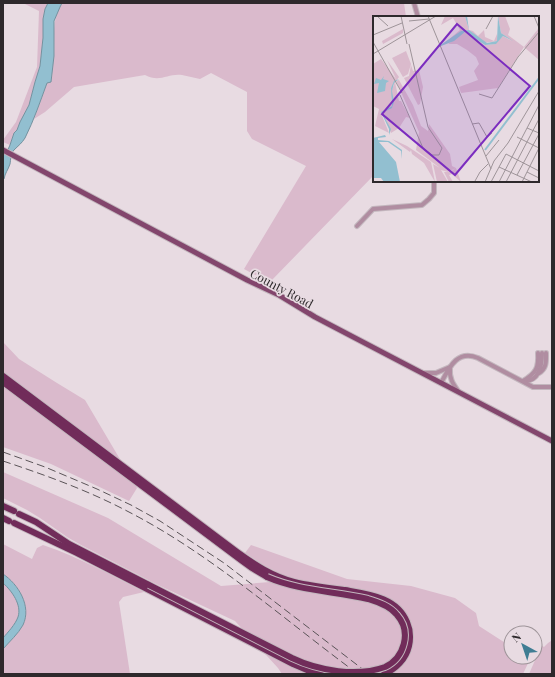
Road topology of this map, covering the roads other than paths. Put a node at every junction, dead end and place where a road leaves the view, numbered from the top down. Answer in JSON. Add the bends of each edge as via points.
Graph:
{"nodes":[{"id":1,"x":414,"y":3,"type":"edge"},
{"id":2,"x":418,"y":16,"type":"edge"},
{"id":3,"x":5,"y":150,"type":"edge"},
{"id":4,"x":434,"y":182,"type":"edge"},
{"id":5,"x":358,"y":226,"type":"dead end"},
{"id":6,"x":450,"y":366,"type":"junction"},
{"id":7,"x":422,"y":373,"type":"junction"},
{"id":8,"x":3,"y":376,"type":"edge"},
{"id":9,"x":523,"y":381,"type":"junction"},
{"id":10,"x":3,"y":382,"type":"edge"},
{"id":11,"x":441,"y":383,"type":"junction"},
{"id":12,"x":550,"y":387,"type":"edge"},
{"id":13,"x":460,"y":393,"type":"junction"},
{"id":14,"x":552,"y":441,"type":"edge"},
{"id":15,"x":3,"y":506,"type":"edge"},
{"id":16,"x":9,"y":521,"type":"edge"},
{"id":17,"x":268,"y":575,"type":"junction"},
{"id":18,"x":148,"y":587,"type":"junction"},
{"id":19,"x":321,"y":674,"type":"edge"},
{"id":20,"x":384,"y":674,"type":"edge"}],
"edges":[{"from":1,"to":2,"type":"street"},
{"from":3,"to":7,"type":"main road","name":"County Road"},
{"from":4,"to":5,"type":"street","via":[[434,193],[422,205],[373,209]]},
{"from":6,"to":7,"type":"street","via":[[436,373]]},
{"from":6,"to":9,"type":"street","via":[[458,358],[473,356]]},
{"from":6,"to":11,"type":"street"},
{"from":6,"to":13,"type":"street","via":[[450,379]]},
{"from":7,"to":11,"type":"main road","name":"County Road"},
{"from":8,"to":17,"type":"highway"},
{"from":9,"to":9,"type":"street","via":[[537,375],[542,353],[536,370]]},
{"from":9,"to":12,"type":"street","via":[[533,387]]},
{"from":10,"to":17,"type":"highway","via":[[243,562]]},
{"from":11,"to":13,"type":"main road","name":"County Road"},
{"from":13,"to":14,"type":"main road","name":"County Road"},
{"from":15,"to":18,"type":"highway","via":[[36,522],[69,544]]},
{"from":16,"to":18,"type":"highway"},
{"from":17,"to":18,"type":"highway","bridge":true,"via":[[296,587],[364,598],[385,606],[397,615],[402,624],[405,638],[401,652],[389,665],[372,672],[349,674],[321,669],[289,657]]},
{"from":17,"to":20,"type":"highway","via":[[374,596],[397,607],[409,625],[410,644],[400,663]]},
{"from":18,"to":19,"type":"highway","via":[[293,664]]}]}
